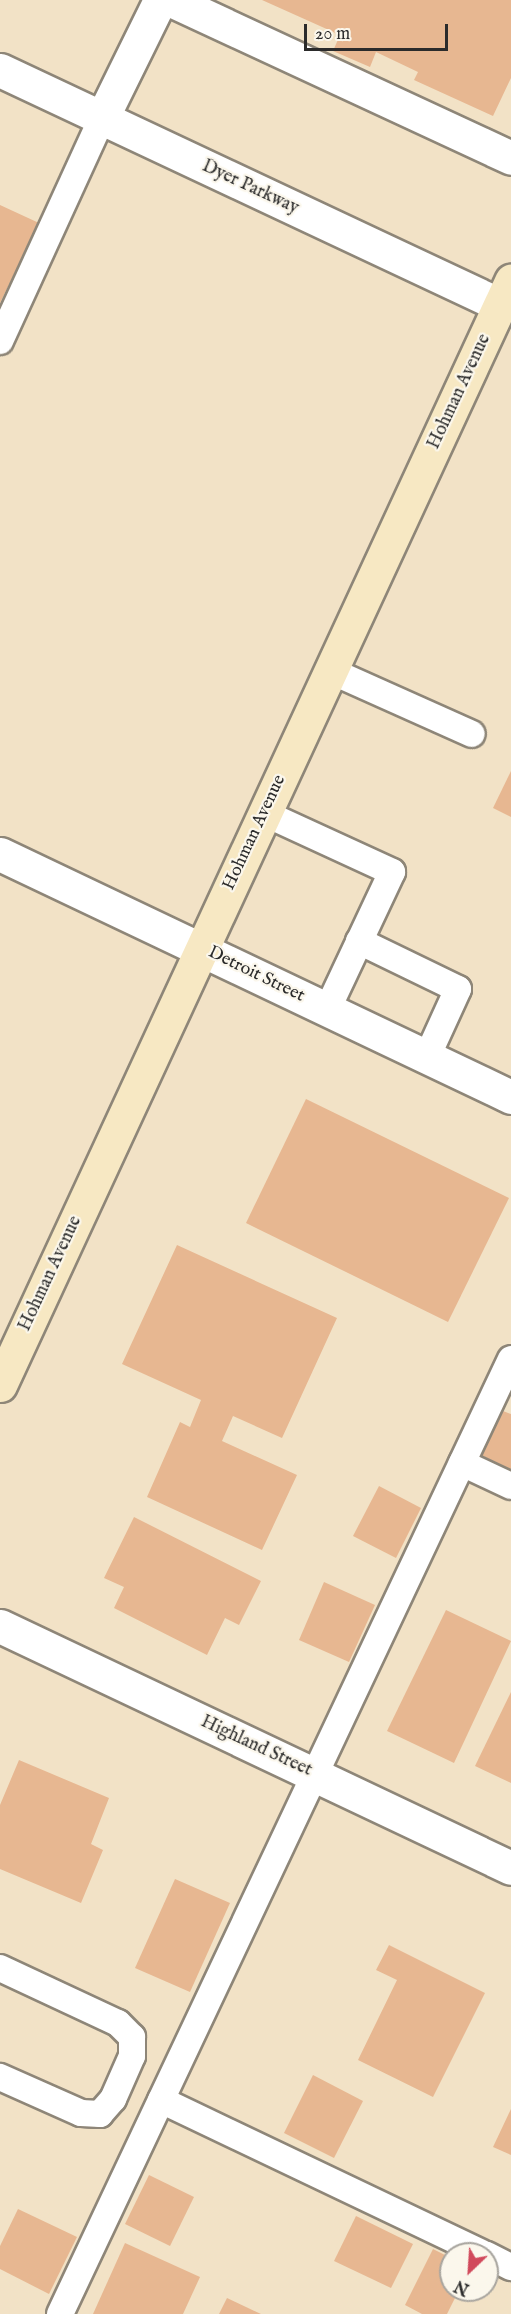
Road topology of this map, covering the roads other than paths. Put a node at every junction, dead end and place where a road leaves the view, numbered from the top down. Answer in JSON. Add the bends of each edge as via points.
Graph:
{"nodes":[{"id":1,"x":160,"y":0,"type":"edge"},
{"id":2,"x":171,"y":0,"type":"edge"},
{"id":3,"x":0,"y":70,"type":"edge"},
{"id":4,"x":102,"y":118,"type":"junction"},
{"id":5,"x":511,"y":158,"type":"edge"},
{"id":6,"x":506,"y":293,"type":"edge"},
{"id":7,"x":0,"y":341,"type":"edge"},
{"id":8,"x":330,"y":671,"type":"junction"},
{"id":9,"x":472,"y":734,"type":"dead end"},
{"id":10,"x":264,"y":813,"type":"junction"},
{"id":11,"x":0,"y":854,"type":"edge"},
{"id":12,"x":359,"y":941,"type":"junction"},
{"id":13,"x":202,"y":949,"type":"junction"},
{"id":14,"x":327,"y":1010,"type":"junction"},
{"id":15,"x":427,"y":1057,"type":"junction"},
{"id":16,"x":511,"y":1097,"type":"edge"},
{"id":17,"x":511,"y":1359,"type":"edge"},
{"id":18,"x":0,"y":1385,"type":"edge"},
{"id":19,"x":462,"y":1463,"type":"junction"},
{"id":20,"x":511,"y":1486,"type":"edge"},
{"id":21,"x":0,"y":1626,"type":"edge"},
{"id":22,"x":315,"y":1775,"type":"junction"},
{"id":23,"x":511,"y":1868,"type":"edge"},
{"id":24,"x":0,"y":1968,"type":"edge"},
{"id":25,"x":0,"y":2077,"type":"edge"},
{"id":26,"x":161,"y":2100,"type":"junction"},
{"id":27,"x":459,"y":2242,"type":"edge"},
{"id":28,"x":60,"y":2314,"type":"edge"}],
"edges":[{"from":1,"to":4,"type":"street"},
{"from":2,"to":5,"type":"street"},
{"from":3,"to":4,"type":"street","name":"Dyer Parkway"},
{"from":4,"to":6,"type":"street","name":"Dyer Parkway"},
{"from":4,"to":7,"type":"lane"},
{"from":6,"to":8,"type":"main road","name":"Hohman Avenue"},
{"from":8,"to":9,"type":"lane"},
{"from":8,"to":10,"type":"main road","name":"Hohman Avenue"},
{"from":10,"to":12,"type":"lane","via":[[392,872]]},
{"from":10,"to":13,"type":"main road","name":"Hohman Avenue"},
{"from":11,"to":13,"type":"street","name":"Detroit Street"},
{"from":12,"to":14,"type":"lane"},
{"from":12,"to":15,"type":"lane","via":[[458,989]]},
{"from":13,"to":14,"type":"street","name":"Detroit Street"},
{"from":13,"to":18,"type":"main road","name":"Hohman Avenue"},
{"from":14,"to":15,"type":"street","name":"Detroit Street"},
{"from":15,"to":16,"type":"street","name":"Detroit Street"},
{"from":17,"to":19,"type":"lane"},
{"from":19,"to":20,"type":"lane"},
{"from":19,"to":22,"type":"lane"},
{"from":21,"to":22,"type":"street","name":"Highland Street"},
{"from":22,"to":23,"type":"street","name":"Highland Street"},
{"from":22,"to":26,"type":"lane"},
{"from":24,"to":25,"type":"lane","via":[[118,2023],[132,2037],[132,2056],[113,2099],[100,2114],[81,2113]]},
{"from":26,"to":27,"type":"lane"},
{"from":26,"to":28,"type":"lane"}]}
